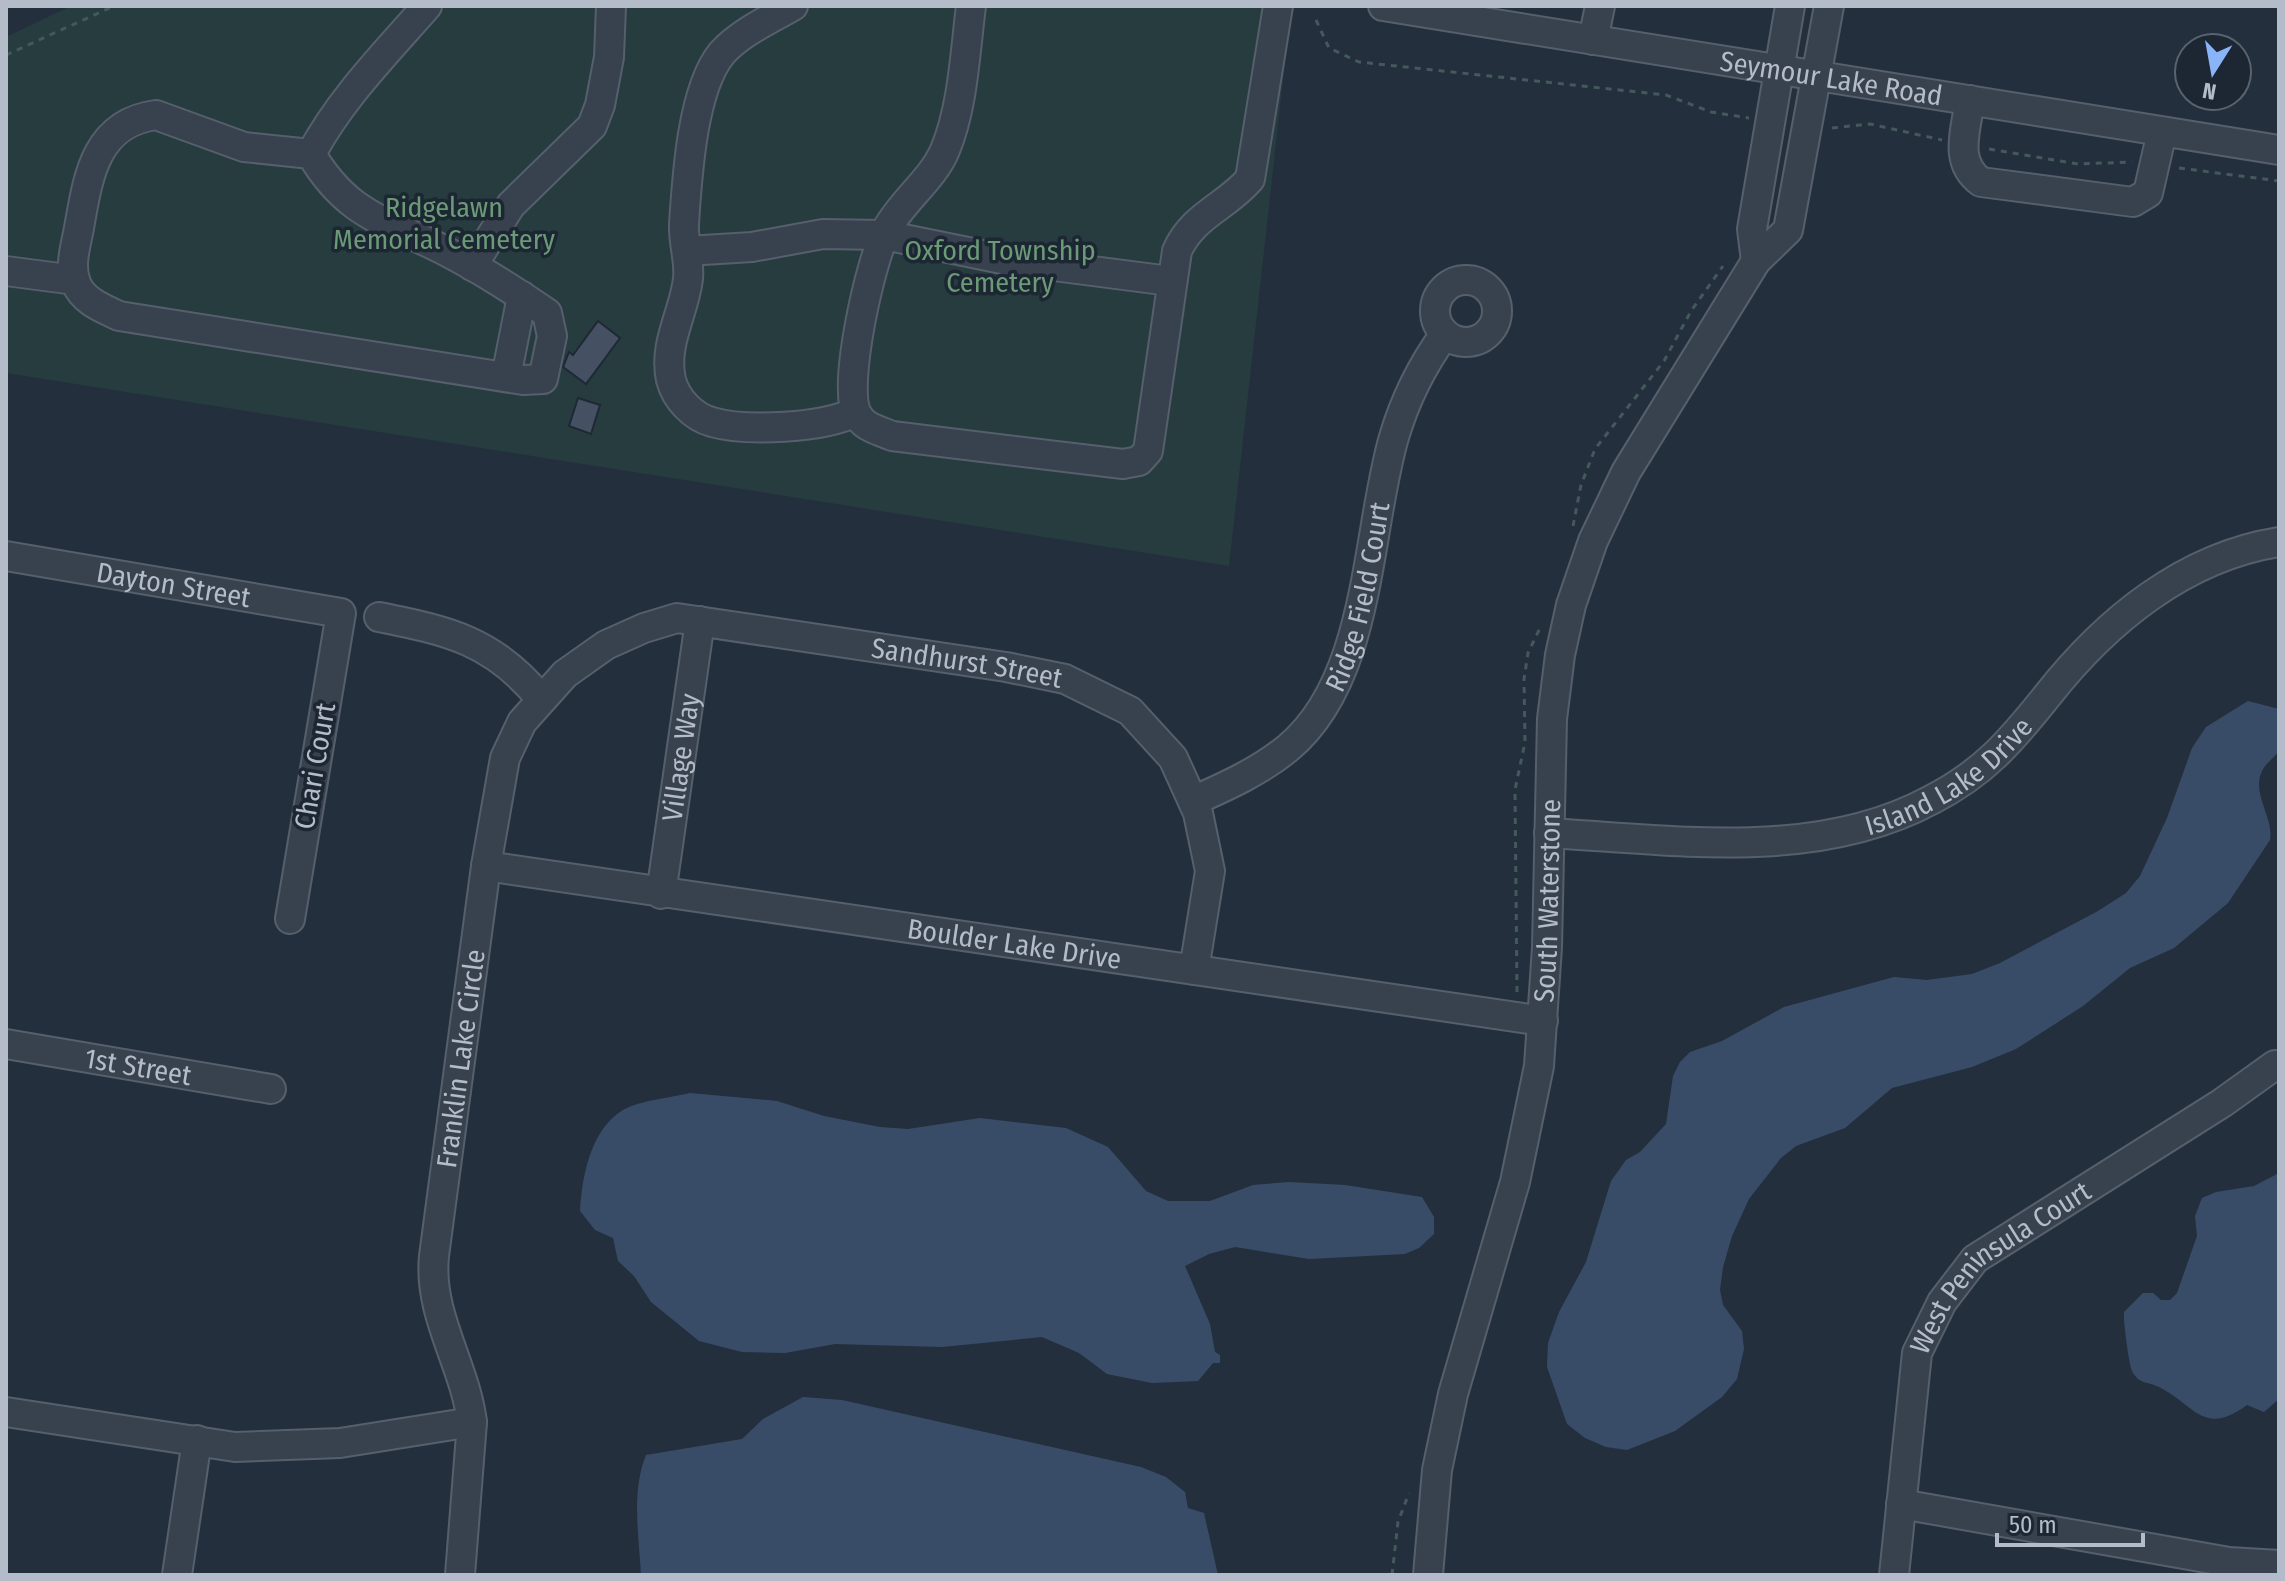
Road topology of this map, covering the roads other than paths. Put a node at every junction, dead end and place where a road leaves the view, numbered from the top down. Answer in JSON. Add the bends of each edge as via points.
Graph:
{"nodes":[{"id":1,"x":427,"y":6,"type":"edge"},
{"id":2,"x":611,"y":6,"type":"edge"},
{"id":3,"x":793,"y":6,"type":"edge"},
{"id":4,"x":971,"y":6,"type":"edge"},
{"id":5,"x":1278,"y":6,"type":"edge"},
{"id":6,"x":1383,"y":6,"type":"edge"},
{"id":7,"x":1600,"y":6,"type":"edge"},
{"id":8,"x":1790,"y":6,"type":"edge"},
{"id":9,"x":1829,"y":6,"type":"edge"},
{"id":10,"x":1593,"y":40,"type":"junction"},
{"id":11,"x":1779,"y":70,"type":"junction"},
{"id":12,"x":1814,"y":76,"type":"junction"},
{"id":13,"x":1970,"y":100,"type":"junction"},
{"id":14,"x":2162,"y":132,"type":"junction"},
{"id":15,"x":2279,"y":150,"type":"edge"},
{"id":16,"x":311,"y":154,"type":"junction"},
{"id":17,"x":884,"y":235,"type":"junction"},
{"id":18,"x":687,"y":251,"type":"junction"},
{"id":19,"x":1756,"y":261,"type":"junction"},
{"id":20,"x":472,"y":266,"type":"junction"},
{"id":21,"x":6,"y":271,"type":"edge"},
{"id":22,"x":75,"y":280,"type":"junction"},
{"id":23,"x":1170,"y":281,"type":"junction"},
{"id":24,"x":522,"y":296,"type":"junction"},
{"id":25,"x":1445,"y":334,"type":"dead end"},
{"id":26,"x":506,"y":377,"type":"junction"},
{"id":27,"x":855,"y":412,"type":"junction"},
{"id":28,"x":2279,"y":542,"type":"edge"},
{"id":29,"x":6,"y":556,"type":"edge"},
{"id":30,"x":341,"y":613,"type":"joint"},
{"id":31,"x":379,"y":617,"type":"dead end"},
{"id":32,"x":700,"y":621,"type":"junction"},
{"id":33,"x":541,"y":699,"type":"junction"},
{"id":34,"x":1193,"y":801,"type":"junction"},
{"id":35,"x":1549,"y":833,"type":"junction"},
{"id":36,"x":486,"y":866,"type":"junction"},
{"id":37,"x":661,"y":894,"type":"junction"},
{"id":38,"x":290,"y":919,"type":"dead end"},
{"id":39,"x":1194,"y":970,"type":"junction"},
{"id":40,"x":1543,"y":1021,"type":"junction"},
{"id":41,"x":6,"y":1044,"type":"edge"},
{"id":42,"x":2275,"y":1065,"type":"dead end"},
{"id":43,"x":271,"y":1089,"type":"dead end"},
{"id":44,"x":6,"y":1412,"type":"edge"},
{"id":45,"x":472,"y":1422,"type":"junction"},
{"id":46,"x":197,"y":1440,"type":"junction"},
{"id":47,"x":1901,"y":1504,"type":"junction"},
{"id":48,"x":2279,"y":1565,"type":"edge"},
{"id":49,"x":177,"y":1575,"type":"edge"},
{"id":50,"x":460,"y":1575,"type":"edge"},
{"id":51,"x":1428,"y":1575,"type":"edge"},
{"id":52,"x":1894,"y":1575,"type":"edge"}],
"edges":[{"from":1,"to":16,"type":"street","via":[[352,91]]},
{"from":2,"to":20,"type":"street","via":[[609,57],[592,126],[511,205]]},
{"from":3,"to":18,"type":"street","via":[[742,35],[721,55],[708,78],[700,99],[686,199]]},
{"from":4,"to":17,"type":"street","via":[[953,127],[943,154]]},
{"from":5,"to":23,"type":"street","via":[[1250,179],[1232,199],[1186,231]]},
{"from":6,"to":10,"type":"street","name":"Seymour Lake Road"},
{"from":7,"to":10,"type":"street"},
{"from":8,"to":11,"type":"street"},
{"from":9,"to":12,"type":"street","name":"South Waterstone"},
{"from":10,"to":11,"type":"street","name":"Seymour Lake Road"},
{"from":11,"to":12,"type":"street","name":"Seymour Lake Road"},
{"from":11,"to":19,"type":"street","via":[[1752,229]]},
{"from":12,"to":13,"type":"street","name":"Seymour Lake Road"},
{"from":12,"to":19,"type":"street","name":"South Waterstone","via":[[1788,230]]},
{"from":13,"to":14,"type":"street","name":"Seymour Lake Road"},
{"from":13,"to":14,"type":"street","via":[[1962,154],[1967,172],[1981,182],[2133,202],[2148,193]]},
{"from":14,"to":15,"type":"street","name":"Seymour Lake Road"},
{"from":16,"to":20,"type":"street","via":[[349,204]]},
{"from":16,"to":22,"type":"street","via":[[244,147],[156,115],[136,118],[117,130],[97,155],[83,203],[72,268]]},
{"from":17,"to":18,"type":"street","via":[[823,234],[752,247]]},
{"from":17,"to":23,"type":"street","via":[[1007,260]]},
{"from":17,"to":27,"type":"street","via":[[860,323]]},
{"from":18,"to":27,"type":"street","via":[[688,278],[669,353],[671,382],[686,408],[710,422],[743,426],[838,421]]},
{"from":19,"to":35,"type":"street","name":"South Waterstone","via":[[1626,472],[1593,541],[1560,655],[1552,719]]},
{"from":20,"to":24,"type":"street"},
{"from":21,"to":22,"type":"street"},
{"from":22,"to":26,"type":"street","via":[[93,304],[119,316]]},
{"from":23,"to":27,"type":"street","via":[[1148,451],[1139,461],[1123,464],[892,436],[865,425]]},
{"from":24,"to":26,"type":"street"},
{"from":24,"to":26,"type":"street","via":[[547,313],[552,336],[548,367],[543,379]]},
{"from":25,"to":34,"type":"street","name":"Ridge Field Court","via":[[1425,361],[1394,436],[1356,622],[1332,691],[1289,747],[1248,776]]},
{"from":28,"to":35,"type":"street","name":"Island Lake Drive","via":[[2246,547],[2193,568],[2152,593],[2078,660],[2005,749],[1959,784],[1906,812],[1849,831],[1775,840]]},
{"from":29,"to":30,"type":"street","name":"Dayton Street"},
{"from":30,"to":38,"type":"street","name":"Chari Court"},
{"from":31,"to":33,"type":"street","via":[[446,630],[468,640],[518,671]]},
{"from":32,"to":33,"type":"street","name":"Sandhurst Street","via":[[677,618],[606,645]]},
{"from":32,"to":34,"type":"street","name":"Sandhurst Street","via":[[1065,679],[1130,711],[1173,758]]},
{"from":32,"to":37,"type":"street","name":"Village Way"},
{"from":33,"to":36,"type":"street","name":"Franklin Lake Circle","via":[[522,722],[505,758]]},
{"from":34,"to":39,"type":"street","name":"Sandhurst Street","via":[[1210,871]]},
{"from":35,"to":40,"type":"street","name":"South Waterstone"},
{"from":36,"to":37,"type":"street","name":"Boulder Lake Drive"},
{"from":36,"to":45,"type":"street","name":"Franklin Lake Circle","via":[[431,1281]]},
{"from":37,"to":39,"type":"street","name":"Boulder Lake Drive"},
{"from":39,"to":40,"type":"street","name":"Boulder Lake Drive"},
{"from":40,"to":51,"type":"street","name":"South Waterstone","via":[[1529,1125],[1453,1394],[1437,1470]]},
{"from":41,"to":43,"type":"street","name":"1st Street"},
{"from":42,"to":47,"type":"street","name":"West Peninsula Court","via":[[1975,1259],[1942,1302],[1917,1353]]},
{"from":44,"to":46,"type":"street"},
{"from":45,"to":46,"type":"street","via":[[340,1443],[235,1447]]},
{"from":45,"to":50,"type":"street","name":"Franklin Lake Circle"},
{"from":46,"to":49,"type":"street"},
{"from":47,"to":48,"type":"street","via":[[2229,1562]]},
{"from":47,"to":52,"type":"street","name":"West Peninsula Court"}]}
